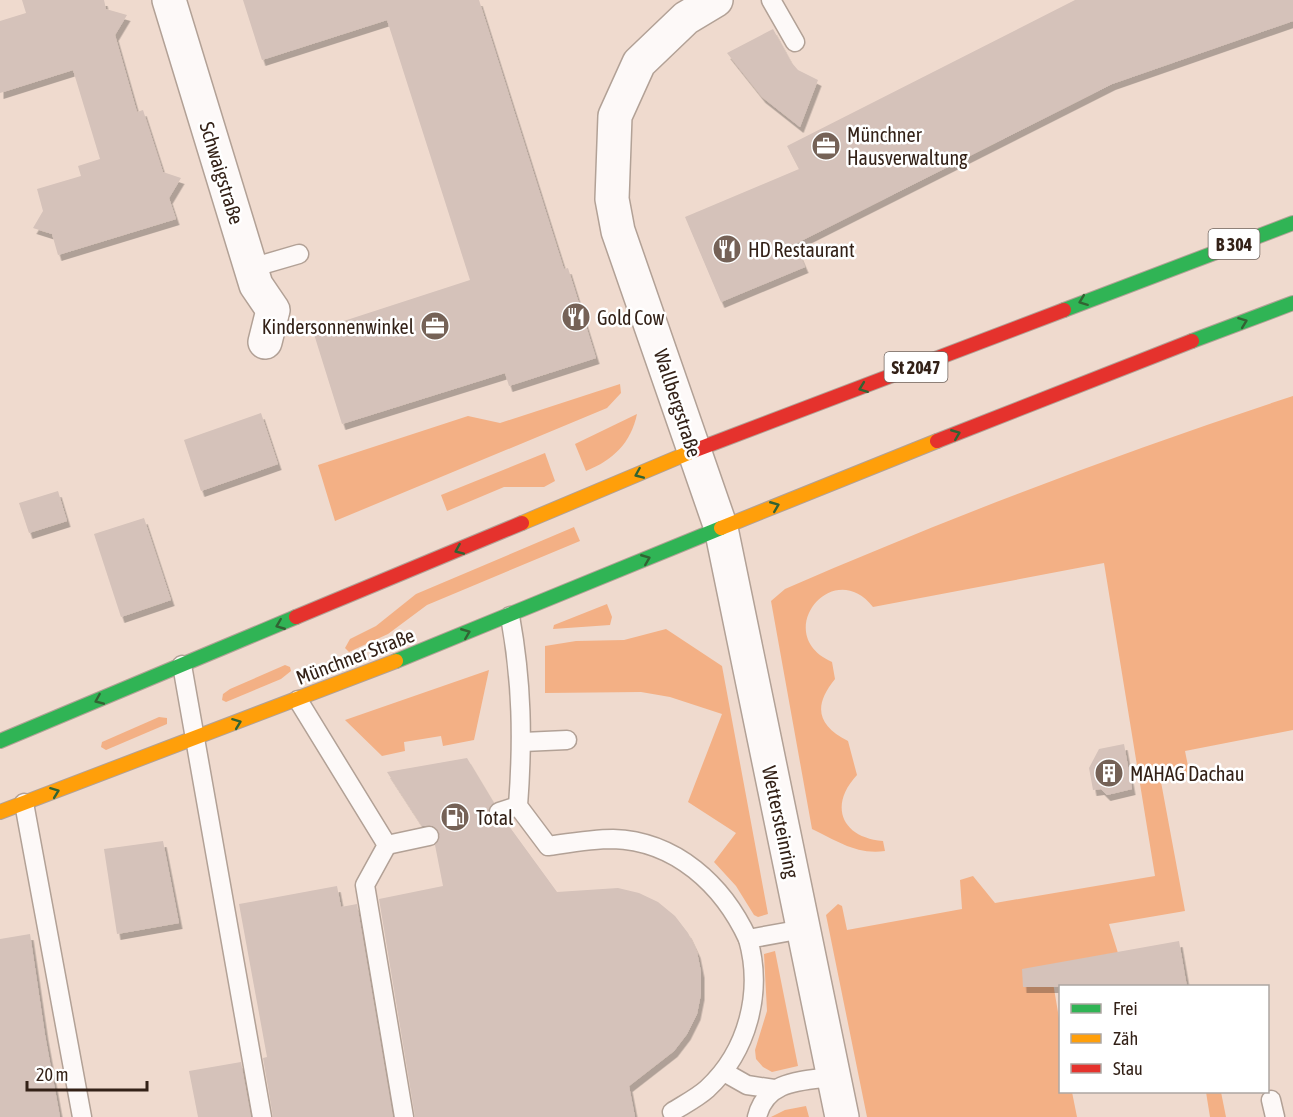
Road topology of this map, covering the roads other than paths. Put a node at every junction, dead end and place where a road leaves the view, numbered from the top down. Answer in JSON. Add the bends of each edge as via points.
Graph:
{"nodes":[{"id":1,"x":169,"y":0,"type":"edge"},
{"id":2,"x":716,"y":0,"type":"edge"},
{"id":3,"x":771,"y":0,"type":"edge"},
{"id":4,"x":795,"y":42,"type":"dead end"},
{"id":5,"x":1293,"y":223,"type":"edge"},
{"id":6,"x":299,"y":254,"type":"dead end"},
{"id":7,"x":1176,"y":266,"type":"joint"},
{"id":8,"x":250,"y":268,"type":"junction"},
{"id":9,"x":1293,"y":303,"type":"edge"},
{"id":10,"x":265,"y":342,"type":"dead end"},
{"id":11,"x":693,"y":450,"type":"junction"},
{"id":12,"x":721,"y":528,"type":"junction"},
{"id":13,"x":510,"y":616,"type":"junction"},
{"id":14,"x":182,"y":665,"type":"junction"},
{"id":15,"x":298,"y":700,"type":"junction"},
{"id":16,"x":195,"y":738,"type":"junction"},
{"id":17,"x":567,"y":740,"type":"dead end"},
{"id":18,"x":0,"y":741,"type":"edge"},
{"id":19,"x":523,"y":742,"type":"junction"},
{"id":20,"x":24,"y":803,"type":"junction"},
{"id":21,"x":518,"y":806,"type":"junction"},
{"id":22,"x":0,"y":812,"type":"edge"},
{"id":23,"x":499,"y":812,"type":"dead end"},
{"id":24,"x":429,"y":836,"type":"dead end"},
{"id":25,"x":387,"y":844,"type":"junction"},
{"id":26,"x":803,"y":929,"type":"junction"},
{"id":27,"x":748,"y":939,"type":"junction"},
{"id":28,"x":724,"y":1072,"type":"junction"},
{"id":29,"x":832,"y":1077,"type":"junction"},
{"id":30,"x":774,"y":1089,"type":"junction"},
{"id":31,"x":672,"y":1112,"type":"dead end"},
{"id":32,"x":82,"y":1117,"type":"edge"},
{"id":33,"x":262,"y":1117,"type":"edge"},
{"id":34,"x":404,"y":1117,"type":"edge"},
{"id":35,"x":758,"y":1117,"type":"edge"},
{"id":36,"x":842,"y":1117,"type":"edge"}],
"edges":[{"from":1,"to":8,"type":"street","name":"Schwaigstraße"},
{"from":2,"to":11,"type":"street","name":"Wallbergstraße","via":[[686,18],[639,63],[615,116],[613,138],[612,199],[618,231]]},
{"from":3,"to":4,"type":"lane"},
{"from":5,"to":7,"type":"main road","number":"B 304"},
{"from":6,"to":8,"type":"lane"},
{"from":7,"to":11,"type":"main road","number":"St 2047","one_way":true,"via":[[816,407]]},
{"from":8,"to":10,"type":"street","name":"Schwaigstraße","via":[[256,285],[273,309]]},
{"from":12,"to":9,"type":"main road","name":"Münchner Straße","one_way":true,"via":[[1057,392]]},
{"from":11,"to":12,"type":"street","name":"Wallbergstraße"},
{"from":11,"to":14,"type":"main road","number":"St 2047","one_way":true},
{"from":13,"to":12,"type":"main road","name":"Münchner Straße","one_way":true},
{"from":12,"to":26,"type":"street","name":"Wettersteinring"},
{"from":15,"to":13,"type":"main road","name":"Münchner Straße","one_way":true},
{"from":13,"to":19,"type":"lane"},
{"from":14,"to":16,"type":"lane"},
{"from":14,"to":18,"type":"main road","number":"St 2047","one_way":true},
{"from":16,"to":15,"type":"main road","name":"Münchner Straße","one_way":true},
{"from":15,"to":25,"type":"lane"},
{"from":20,"to":16,"type":"main road","name":"Münchner Straße","one_way":true},
{"from":16,"to":33,"type":"lane"},
{"from":17,"to":19,"type":"lane"},
{"from":19,"to":21,"type":"lane"},
{"from":20,"to":22,"type":"main road","name":"Münchner Straße"},
{"from":20,"to":32,"type":"lane"},
{"from":21,"to":23,"type":"lane"},
{"from":21,"to":27,"type":"lane","via":[[548,846],[614,839],[676,856],[715,887],[735,911]]},
{"from":24,"to":25,"type":"lane"},
{"from":25,"to":34,"type":"lane","via":[[364,885]]},
{"from":26,"to":27,"type":"lane"},
{"from":26,"to":29,"type":"street","name":"Wettersteinring"},
{"from":27,"to":28,"type":"lane","via":[[755,989],[740,1044]]},
{"from":28,"to":30,"type":"lane","via":[[747,1085]]},
{"from":28,"to":31,"type":"lane","via":[[705,1091]]},
{"from":29,"to":30,"type":"lane"},
{"from":29,"to":36,"type":"street","name":"Wettersteinring"},
{"from":30,"to":35,"type":"lane","via":[[763,1099]]}]}
